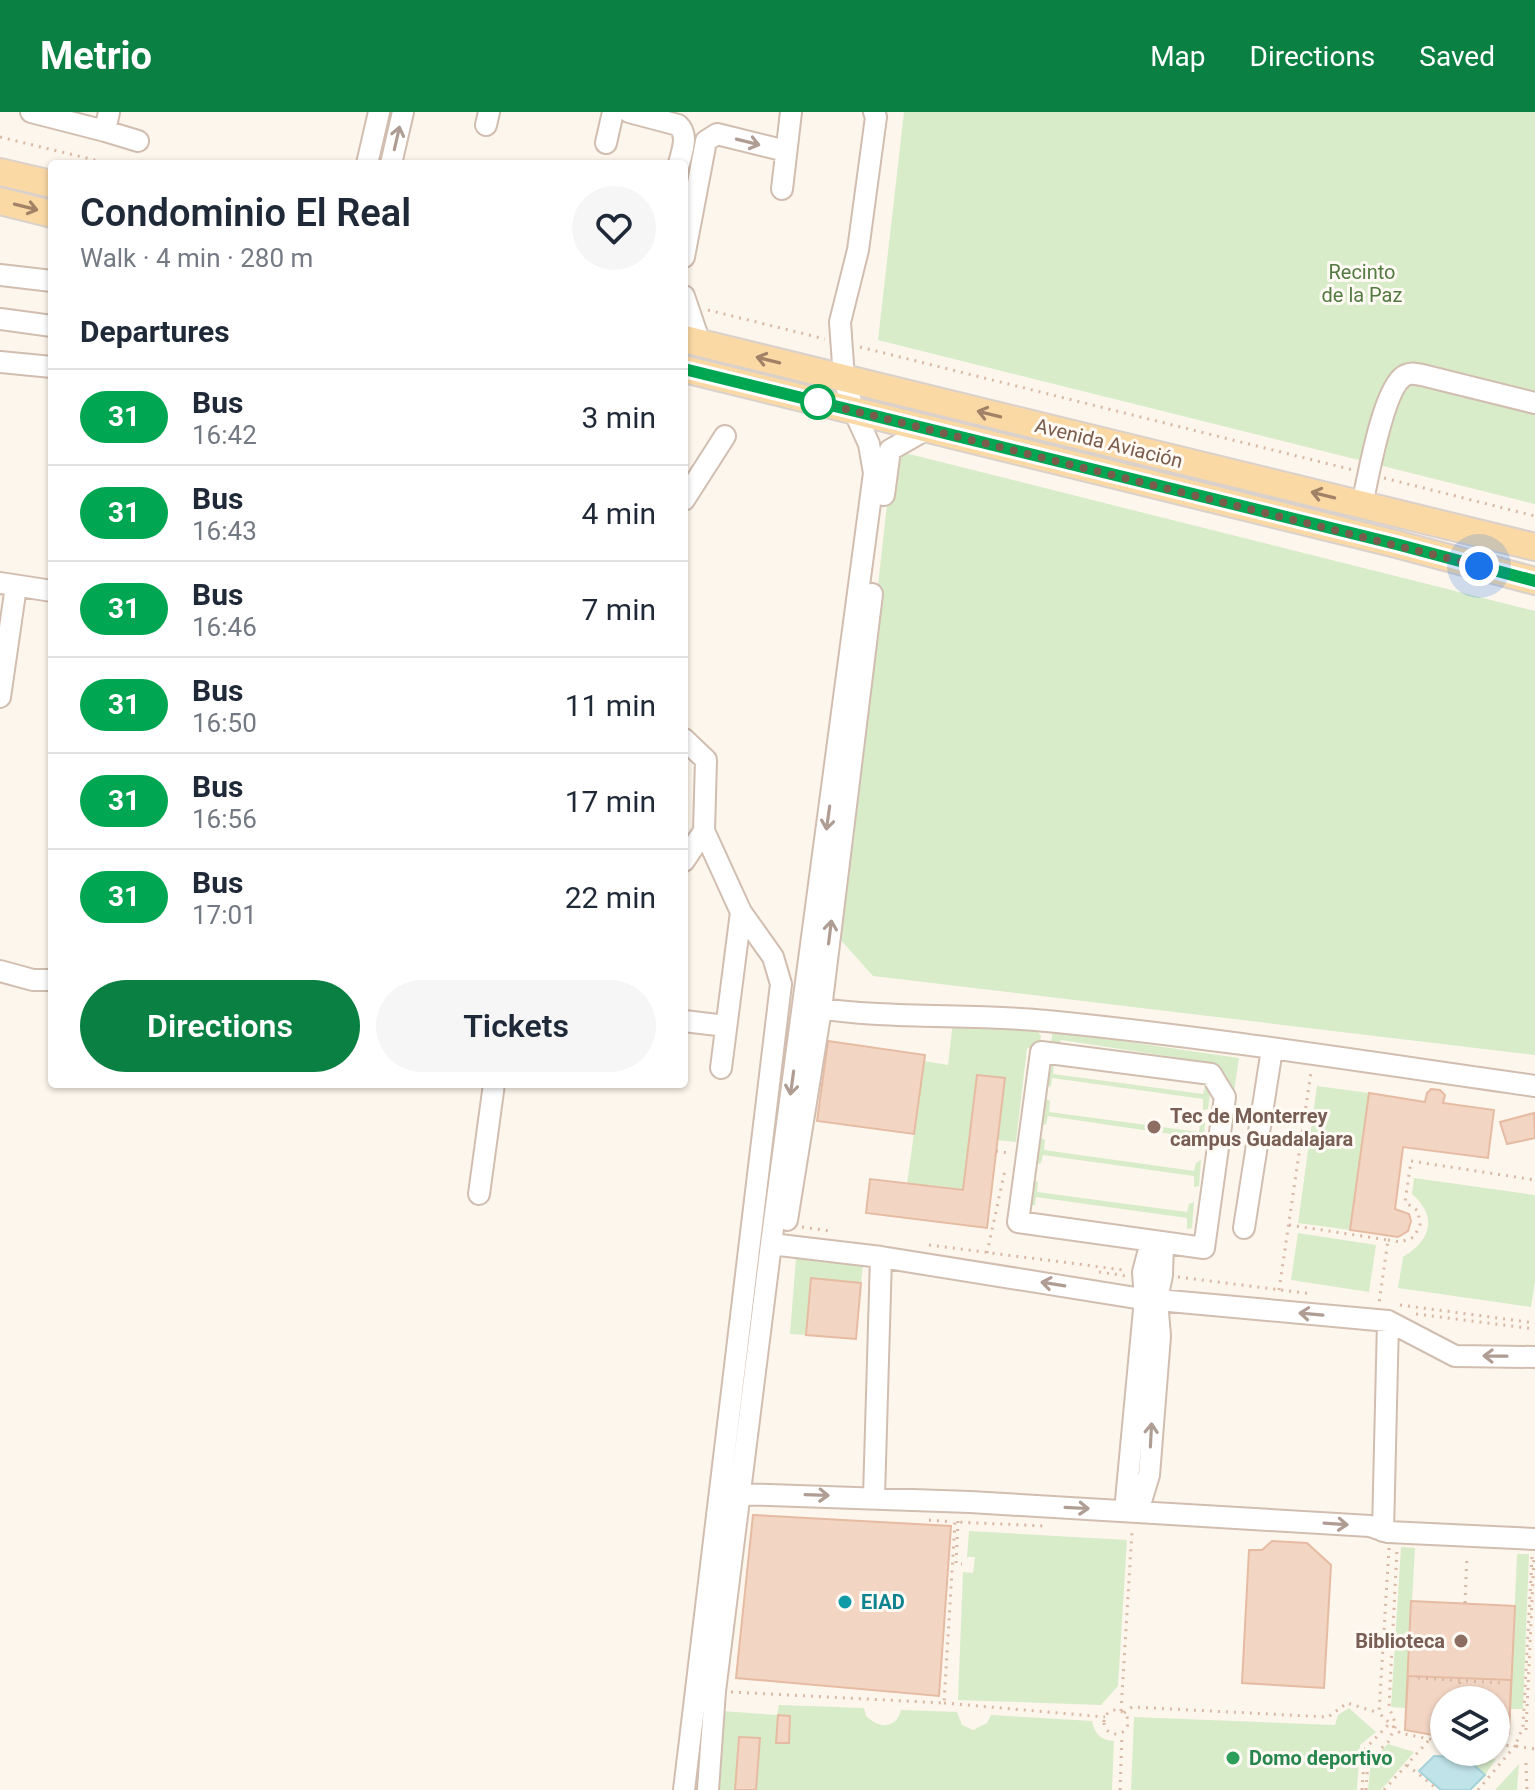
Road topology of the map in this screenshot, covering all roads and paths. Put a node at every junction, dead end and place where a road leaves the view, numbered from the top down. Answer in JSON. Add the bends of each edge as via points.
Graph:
{"nodes":[{"id":1,"x":31,"y":112,"type":"edge"},
{"id":2,"x":379,"y":112,"type":"edge"},
{"id":3,"x":403,"y":112,"type":"edge"},
{"id":4,"x":613,"y":112,"type":"edge"},
{"id":5,"x":629,"y":112,"type":"edge"},
{"id":6,"x":791,"y":112,"type":"edge"},
{"id":7,"x":877,"y":114,"type":"edge"},
{"id":8,"x":107,"y":121,"type":"edge"},
{"id":9,"x":0,"y":137,"type":"edge"},
{"id":10,"x":138,"y":141,"type":"dead end"},
{"id":11,"x":606,"y":143,"type":"dead end"},
{"id":12,"x":786,"y":151,"type":"junction"},
{"id":13,"x":95,"y":160,"type":"edge"},
{"id":14,"x":368,"y":160,"type":"edge"},
{"id":15,"x":392,"y":160,"type":"edge"},
{"id":16,"x":680,"y":160,"type":"edge"},
{"id":17,"x":0,"y":172,"type":"edge"},
{"id":18,"x":48,"y":183,"type":"edge"},
{"id":19,"x":782,"y":189,"type":"dead end"},
{"id":20,"x":0,"y":201,"type":"edge"},
{"id":21,"x":48,"y":213,"type":"edge"},
{"id":22,"x":688,"y":232,"type":"edge"},
{"id":23,"x":0,"y":275,"type":"edge"},
{"id":24,"x":48,"y":281,"type":"edge"},
{"id":25,"x":692,"y":302,"type":"edge"},
{"id":26,"x":0,"y":319,"type":"edge"},
{"id":27,"x":48,"y":325,"type":"edge"},
{"id":28,"x":692,"y":341,"type":"edge"},
{"id":29,"x":836,"y":342,"type":"dead end"},
{"id":30,"x":852,"y":345,"type":"dead end"},
{"id":31,"x":0,"y":362,"type":"edge"},
{"id":32,"x":48,"y":367,"type":"edge"},
{"id":33,"x":688,"y":370,"type":"edge"},
{"id":34,"x":844,"y":379,"type":"junction"},
{"id":35,"x":1535,"y":403,"type":"edge"},
{"id":36,"x":854,"y":411,"type":"junction"},
{"id":37,"x":927,"y":429,"type":"junction"},
{"id":38,"x":725,"y":436,"type":"dead end"},
{"id":39,"x":1353,"y":470,"type":"dead end"},
{"id":40,"x":1383,"y":478,"type":"dead end"},
{"id":41,"x":688,"y":494,"type":"edge"},
{"id":42,"x":1362,"y":505,"type":"junction"},
{"id":43,"x":1404,"y":515,"type":"junction"},
{"id":44,"x":1535,"y":516,"type":"edge"},
{"id":45,"x":1396,"y":544,"type":"junction"},
{"id":46,"x":1535,"y":547,"type":"edge"},
{"id":47,"x":1535,"y":581,"type":"edge"},
{"id":48,"x":8,"y":584,"type":"edge"},
{"id":49,"x":48,"y":590,"type":"edge"},
{"id":50,"x":0,"y":697,"type":"edge"},
{"id":51,"x":688,"y":743,"type":"edge"},
{"id":52,"x":704,"y":831,"type":"junction"},
{"id":53,"x":688,"y":855,"type":"edge"},
{"id":54,"x":741,"y":912,"type":"junction"},
{"id":55,"x":0,"y":971,"type":"edge"},
{"id":56,"x":48,"y":980,"type":"edge"},
{"id":57,"x":812,"y":1008,"type":"junction"},
{"id":58,"x":688,"y":1021,"type":"edge"},
{"id":59,"x":1046,"y":1021,"type":"junction"},
{"id":60,"x":726,"y":1026,"type":"junction"},
{"id":61,"x":1272,"y":1049,"type":"junction"},
{"id":62,"x":1041,"y":1052,"type":"junction"},
{"id":63,"x":1313,"y":1054,"type":"junction"},
{"id":64,"x":721,"y":1068,"type":"dead end"},
{"id":65,"x":1535,"y":1086,"type":"edge"},
{"id":66,"x":493,"y":1088,"type":"edge"},
{"id":67,"x":996,"y":1151,"type":"dead end"},
{"id":68,"x":1535,"y":1180,"type":"edge"},
{"id":69,"x":479,"y":1194,"type":"dead end"},
{"id":70,"x":787,"y":1225,"type":"junction"},
{"id":71,"x":1289,"y":1225,"type":"junction"},
{"id":72,"x":1244,"y":1228,"type":"dead end"},
{"id":73,"x":833,"y":1231,"type":"dead end"},
{"id":74,"x":1388,"y":1240,"type":"junction"},
{"id":75,"x":1157,"y":1242,"type":"junction"},
{"id":76,"x":925,"y":1244,"type":"dead end"},
{"id":77,"x":777,"y":1245,"type":"junction"},
{"id":78,"x":987,"y":1253,"type":"junction"},
{"id":79,"x":881,"y":1257,"type":"junction"},
{"id":80,"x":1143,"y":1272,"type":"junction"},
{"id":81,"x":1279,"y":1290,"type":"dead end"},
{"id":82,"x":1151,"y":1299,"type":"junction"},
{"id":83,"x":1384,"y":1312,"type":"junction"},
{"id":84,"x":1394,"y":1354,"type":"dead end"},
{"id":85,"x":1535,"y":1357,"type":"edge"},
{"id":86,"x":744,"y":1493,"type":"junction"},
{"id":87,"x":874,"y":1497,"type":"junction"},
{"id":88,"x":1132,"y":1511,"type":"junction"},
{"id":89,"x":958,"y":1520,"type":"junction"},
{"id":90,"x":1053,"y":1527,"type":"dead end"},
{"id":91,"x":1390,"y":1538,"type":"junction"},
{"id":92,"x":1534,"y":1549,"type":"edge"},
{"id":93,"x":1467,"y":1550,"type":"dead end"},
{"id":94,"x":962,"y":1564,"type":"dead end"},
{"id":95,"x":1465,"y":1603,"type":"dead end"},
{"id":96,"x":1418,"y":1678,"type":"dead end"},
{"id":97,"x":1460,"y":1679,"type":"junction"},
{"id":98,"x":1502,"y":1683,"type":"dead end"},
{"id":99,"x":1460,"y":1686,"type":"edge"},
{"id":100,"x":715,"y":1691,"type":"junction"},
{"id":101,"x":944,"y":1703,"type":"junction"},
{"id":102,"x":1122,"y":1712,"type":"junction"},
{"id":103,"x":1379,"y":1713,"type":"junction"},
{"id":104,"x":1105,"y":1717,"type":"junction"},
{"id":105,"x":1389,"y":1724,"type":"junction"},
{"id":106,"x":1395,"y":1729,"type":"junction"},
{"id":107,"x":1526,"y":1730,"type":"dead end"},
{"id":108,"x":1122,"y":1733,"type":"junction"},
{"id":109,"x":1429,"y":1740,"type":"joint"},
{"id":110,"x":1510,"y":1746,"type":"edge"},
{"id":111,"x":1515,"y":1746,"type":"junction"},
{"id":112,"x":1535,"y":1749,"type":"edge"},
{"id":113,"x":1526,"y":1763,"type":"dead end"},
{"id":114,"x":1407,"y":1765,"type":"junction"},
{"id":115,"x":1436,"y":1789,"type":"edge"},
{"id":116,"x":684,"y":1790,"type":"edge"},
{"id":117,"x":708,"y":1790,"type":"edge"},
{"id":118,"x":1120,"y":1790,"type":"edge"},
{"id":119,"x":1364,"y":1790,"type":"edge"},
{"id":120,"x":1384,"y":1790,"type":"edge"},
{"id":121,"x":1478,"y":1790,"type":"edge"},
{"id":122,"x":1527,"y":1790,"type":"edge"}],
"edges":[{"from":1,"to":8,"type":"street"},
{"from":2,"to":14,"type":"street"},
{"from":15,"to":3,"type":"street","one_way":true},
{"from":4,"to":11,"type":"street"},
{"from":5,"to":16,"type":"street","via":[[678,125],[685,136]]},
{"from":6,"to":12,"type":"street"},
{"from":7,"to":34,"type":"street","via":[[858,250],[840,322]]},
{"from":8,"to":10,"type":"street"},
{"from":9,"to":13,"type":"path"},
{"from":12,"to":19,"type":"street"},
{"from":22,"to":12,"type":"street","one_way":true,"via":[[710,136]]},
{"from":17,"to":18,"type":"main road"},
{"from":20,"to":21,"type":"main road","one_way":true},
{"from":23,"to":24,"type":"street"},
{"from":25,"to":28,"type":"street"},
{"from":25,"to":29,"type":"path"},
{"from":26,"to":27,"type":"street"},
{"from":34,"to":28,"type":"main road","name":"Avenida Aviación","one_way":true},
{"from":30,"to":39,"type":"path"},
{"from":31,"to":32,"type":"street"},
{"from":33,"to":36,"type":"main road","name":"Avenida Aviación"},
{"from":34,"to":36,"type":"street"},
{"from":42,"to":34,"type":"main road","name":"Avenida Aviación","one_way":true},
{"from":35,"to":42,"type":"street","via":[[1422,375],[1402,377],[1388,397]]},
{"from":36,"to":37,"type":"main road","name":"Avenida Aviación"},
{"from":36,"to":57,"type":"street","one_way":true,"via":[[869,444],[874,473]]},
{"from":37,"to":45,"type":"main road","name":"Avenida Aviación"},
{"from":57,"to":37,"type":"street","one_way":true,"via":[[890,450]]},
{"from":38,"to":41,"type":"street"},
{"from":40,"to":44,"type":"path"},
{"from":42,"to":43,"type":"main road","name":"Avenida Aviación"},
{"from":43,"to":45,"type":"main road"},
{"from":43,"to":46,"type":"main road","name":"Avenida Aviación"},
{"from":45,"to":47,"type":"main road","name":"Avenida Aviación"},
{"from":48,"to":49,"type":"street"},
{"from":48,"to":50,"type":"street"},
{"from":51,"to":52,"type":"street","via":[[706,760]]},
{"from":52,"to":53,"type":"street"},
{"from":52,"to":54,"type":"street"},
{"from":54,"to":60,"type":"street"},
{"from":54,"to":116,"type":"street","via":[[773,957],[781,984]]},
{"from":55,"to":56,"type":"street"},
{"from":57,"to":59,"type":"street"},
{"from":57,"to":70,"type":"street"},
{"from":57,"to":77,"type":"street","one_way":true},
{"from":58,"to":60,"type":"street"},
{"from":59,"to":61,"type":"street"},
{"from":59,"to":62,"type":"street"},
{"from":60,"to":64,"type":"street"},
{"from":61,"to":63,"type":"street"},
{"from":61,"to":72,"type":"street"},
{"from":62,"to":75,"type":"street","via":[[1018,1222]]},
{"from":62,"to":75,"type":"street","via":[[1211,1074],[1225,1097],[1204,1248]]},
{"from":63,"to":65,"type":"street"},
{"from":63,"to":71,"type":"path"},
{"from":66,"to":69,"type":"street"},
{"from":67,"to":78,"type":"path","via":[[1009,1153]]},
{"from":68,"to":74,"type":"path","via":[[1411,1161],[1405,1202],[1418,1211],[1420,1225],[1414,1237]]},
{"from":70,"to":73,"type":"path"},
{"from":70,"to":77,"type":"street"},
{"from":71,"to":74,"type":"path"},
{"from":71,"to":81,"type":"path"},
{"from":74,"to":83,"type":"path"},
{"from":75,"to":80,"type":"street"},
{"from":75,"to":82,"type":"street","via":[[1162,1275]]},
{"from":76,"to":78,"type":"path"},
{"from":77,"to":79,"type":"street"},
{"from":77,"to":86,"type":"street"},
{"from":78,"to":80,"type":"path"},
{"from":82,"to":79,"type":"street","one_way":true},
{"from":79,"to":87,"type":"street"},
{"from":80,"to":82,"type":"street"},
{"from":83,"to":82,"type":"street","one_way":true},
{"from":82,"to":88,"type":"street","via":[[1160,1336],[1149,1475]]},
{"from":85,"to":83,"type":"street","one_way":true,"via":[[1455,1356]]},
{"from":83,"to":91,"type":"street"},
{"from":84,"to":91,"type":"street"},
{"from":86,"to":87,"type":"street","one_way":true},
{"from":86,"to":100,"type":"street"},
{"from":87,"to":88,"type":"street","one_way":true},
{"from":88,"to":91,"type":"street","one_way":true,"via":[[1370,1526]]},
{"from":88,"to":102,"type":"path"},
{"from":89,"to":90,"type":"path"},
{"from":89,"to":94,"type":"path","via":[[956,1564]]},
{"from":89,"to":101,"type":"path"},
{"from":91,"to":92,"type":"street"},
{"from":91,"to":103,"type":"path"},
{"from":91,"to":106,"type":"path","via":[[1389,1707]]},
{"from":92,"to":107,"type":"path"},
{"from":92,"to":111,"type":"path","via":[[1523,1727]]},
{"from":93,"to":95,"type":"path"},
{"from":96,"to":97,"type":"path"},
{"from":97,"to":98,"type":"path"},
{"from":97,"to":99,"type":"path"},
{"from":100,"to":101,"type":"path"},
{"from":100,"to":117,"type":"street"},
{"from":101,"to":104,"type":"path"},
{"from":102,"to":103,"type":"path","via":[[1132,1707],[1328,1717],[1347,1703]]},
{"from":102,"to":104,"type":"path","via":[[1113,1710]]},
{"from":102,"to":108,"type":"path","via":[[1129,1723]]},
{"from":103,"to":105,"type":"path"},
{"from":104,"to":108,"type":"path","via":[[1110,1732]]},
{"from":105,"to":106,"type":"path"},
{"from":105,"to":119,"type":"path","via":[[1365,1749]]},
{"from":106,"to":109,"type":"path"},
{"from":106,"to":119,"type":"path","via":[[1368,1761]]},
{"from":108,"to":118,"type":"path"},
{"from":109,"to":114,"type":"path"},
{"from":110,"to":111,"type":"path"},
{"from":111,"to":112,"type":"path"},
{"from":111,"to":121,"type":"path"},
{"from":113,"to":122,"type":"path"},
{"from":114,"to":115,"type":"path"},
{"from":114,"to":120,"type":"path"}]}
